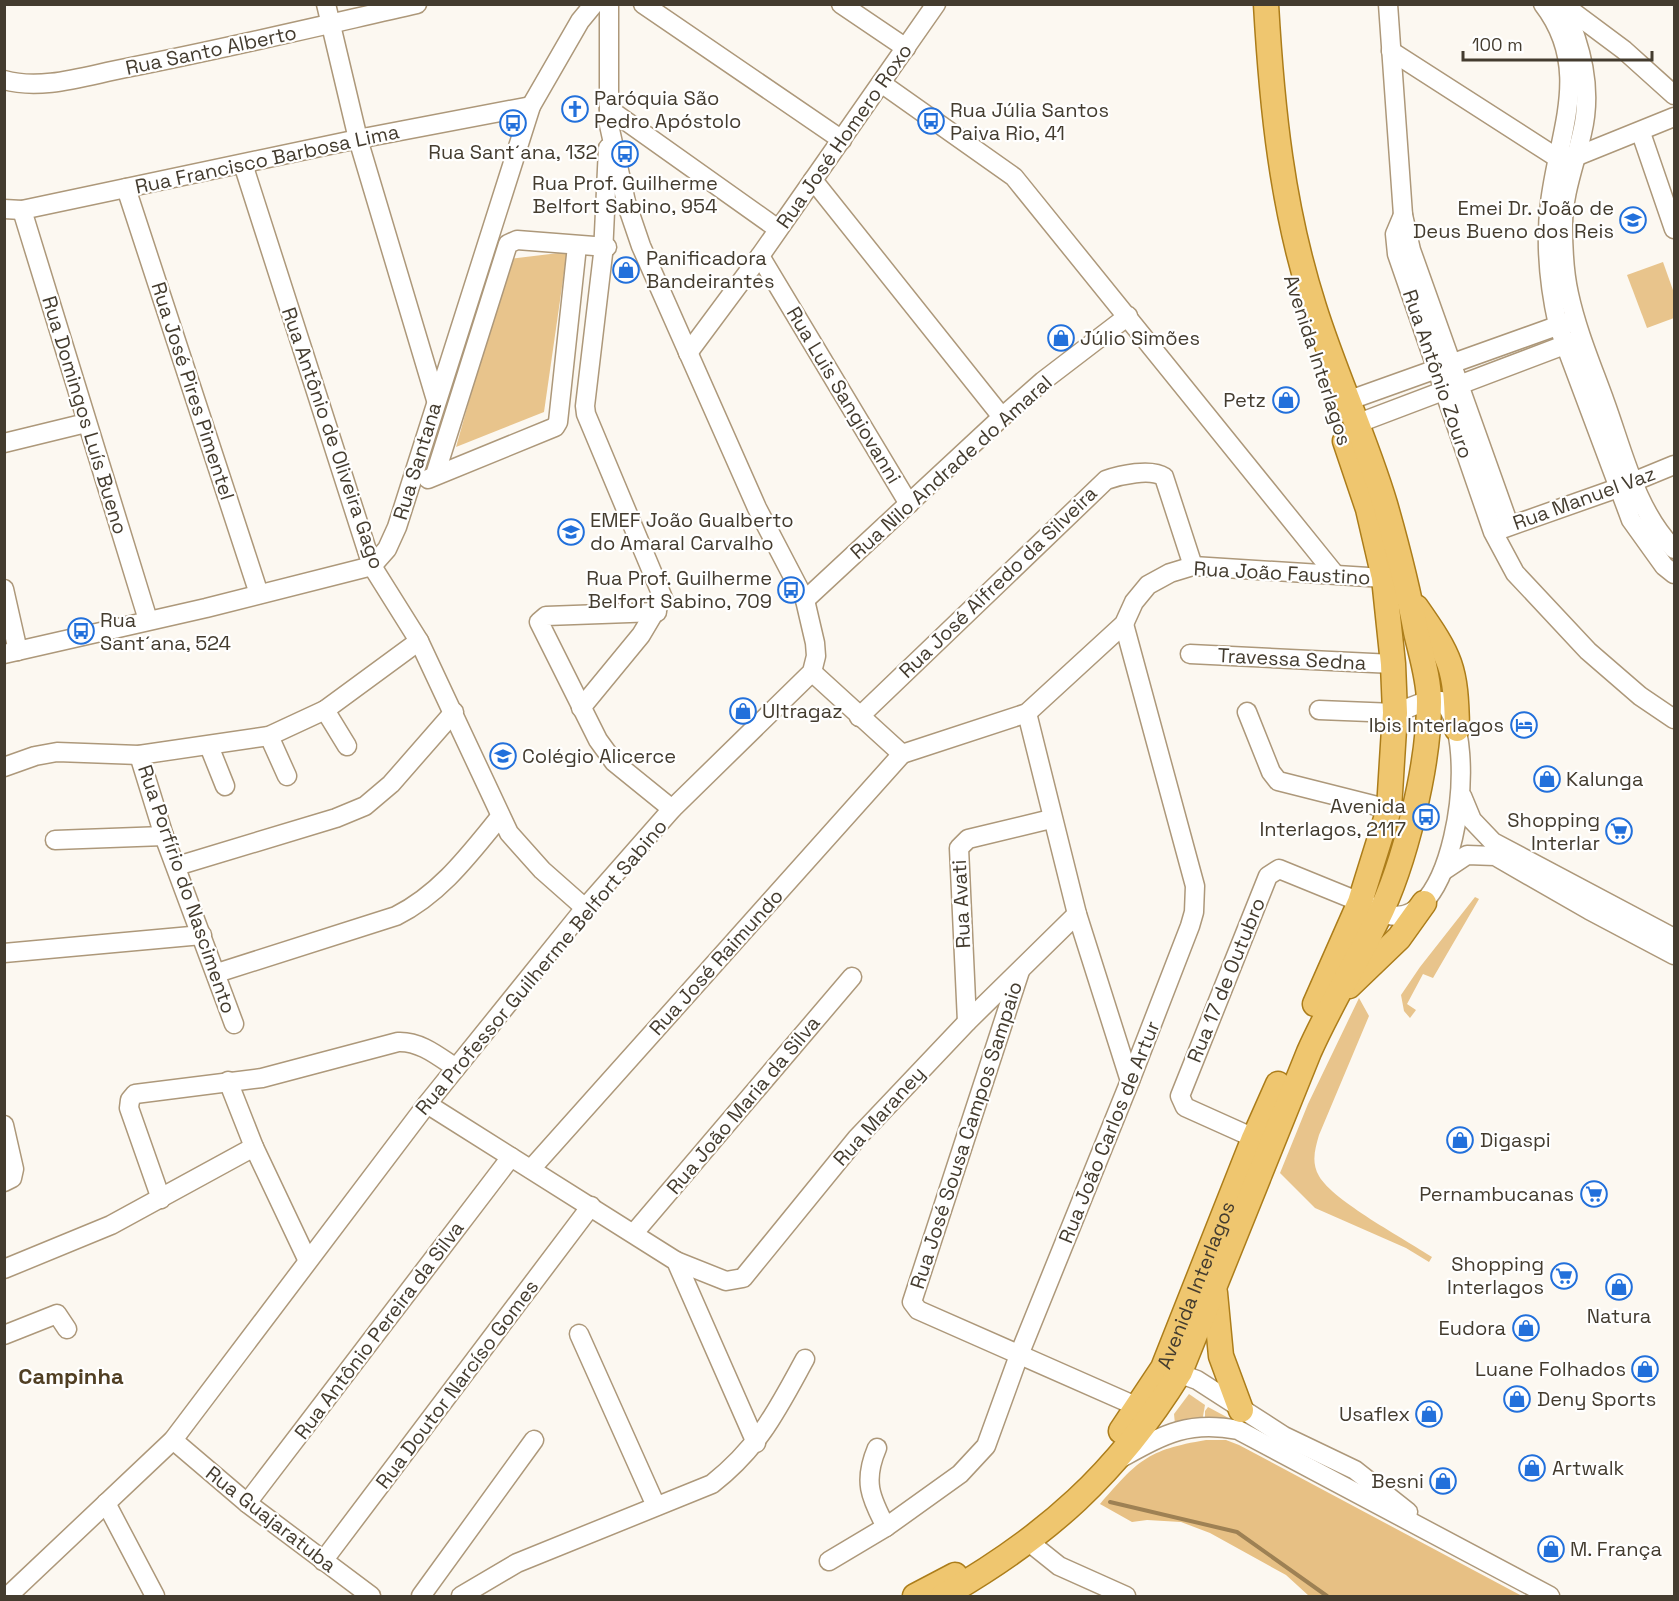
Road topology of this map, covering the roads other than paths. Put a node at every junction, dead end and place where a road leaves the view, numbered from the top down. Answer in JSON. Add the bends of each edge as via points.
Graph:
{"nodes":[{"id":1,"x":326,"y":4,"type":"edge"},
{"id":2,"x":417,"y":4,"type":"edge"},
{"id":3,"x":594,"y":4,"type":"edge"},
{"id":4,"x":643,"y":4,"type":"edge"},
{"id":5,"x":841,"y":4,"type":"edge"},
{"id":6,"x":936,"y":4,"type":"edge"},
{"id":7,"x":1250,"y":4,"type":"edge"},
{"id":8,"x":1266,"y":4,"type":"edge"},
{"id":9,"x":1388,"y":4,"type":"edge"},
{"id":10,"x":1543,"y":4,"type":"edge"},
{"id":11,"x":1563,"y":4,"type":"edge"},
{"id":12,"x":609,"y":12,"type":"edge"},
{"id":13,"x":330,"y":24,"type":"junction"},
{"id":14,"x":568,"y":42,"type":"junction"},
{"id":15,"x":906,"y":48,"type":"junction"},
{"id":16,"x":1391,"y":51,"type":"junction"},
{"id":17,"x":4,"y":80,"type":"edge"},
{"id":18,"x":881,"y":83,"type":"junction"},
{"id":19,"x":1674,"y":95,"type":"edge"},
{"id":20,"x":531,"y":106,"type":"junction"},
{"id":21,"x":609,"y":117,"type":"junction"},
{"id":22,"x":1674,"y":117,"type":"edge"},
{"id":23,"x":1641,"y":133,"type":"junction"},
{"id":24,"x":358,"y":139,"type":"junction"},
{"id":25,"x":842,"y":140,"type":"junction"},
{"id":26,"x":1567,"y":158,"type":"junction"},
{"id":27,"x":243,"y":164,"type":"junction"},
{"id":28,"x":813,"y":180,"type":"junction"},
{"id":29,"x":126,"y":188,"type":"junction"},
{"id":30,"x":626,"y":202,"type":"junction"},
{"id":31,"x":13,"y":210,"type":"edge"},
{"id":32,"x":1674,"y":228,"type":"edge"},
{"id":33,"x":778,"y":229,"type":"junction"},
{"id":34,"x":578,"y":246,"type":"junction"},
{"id":35,"x":604,"y":249,"type":"junction"},
{"id":36,"x":760,"y":256,"type":"junction"},
{"id":37,"x":1128,"y":316,"type":"junction"},
{"id":38,"x":1576,"y":320,"type":"junction"},
{"id":39,"x":1558,"y":325,"type":"junction"},
{"id":40,"x":1582,"y":338,"type":"junction"},
{"id":41,"x":1564,"y":344,"type":"junction"},
{"id":42,"x":688,"y":354,"type":"junction"},
{"id":43,"x":1444,"y":366,"type":"junction"},
{"id":44,"x":1452,"y":387,"type":"junction"},
{"id":45,"x":436,"y":400,"type":"junction"},
{"id":46,"x":1347,"y":401,"type":"junction"},
{"id":47,"x":1002,"y":417,"type":"junction"},
{"id":48,"x":86,"y":423,"type":"junction"},
{"id":49,"x":1356,"y":424,"type":"junction"},
{"id":50,"x":4,"y":442,"type":"edge"},
{"id":51,"x":1674,"y":465,"type":"edge"},
{"id":52,"x":435,"y":476,"type":"junction"},
{"id":53,"x":1626,"y":485,"type":"junction"},
{"id":54,"x":410,"y":486,"type":"junction"},
{"id":55,"x":909,"y":504,"type":"junction"},
{"id":56,"x":1501,"y":529,"type":"junction"},
{"id":57,"x":1674,"y":549,"type":"edge"},
{"id":58,"x":372,"y":566,"type":"junction"},
{"id":59,"x":1193,"y":566,"type":"junction"},
{"id":60,"x":1334,"y":573,"type":"junction"},
{"id":61,"x":1674,"y":574,"type":"edge"},
{"id":62,"x":1384,"y":578,"type":"junction"},
{"id":63,"x":4,"y":589,"type":"edge"},
{"id":64,"x":260,"y":594,"type":"junction"},
{"id":65,"x":1410,"y":598,"type":"junction"},
{"id":66,"x":805,"y":600,"type":"junction"},
{"id":67,"x":657,"y":612,"type":"junction"},
{"id":68,"x":148,"y":620,"type":"junction"},
{"id":69,"x":1124,"y":624,"type":"junction"},
{"id":70,"x":419,"y":641,"type":"junction"},
{"id":71,"x":11,"y":652,"type":"edge"},
{"id":72,"x":1190,"y":654,"type":"dead end"},
{"id":73,"x":1393,"y":664,"type":"junction"},
{"id":74,"x":812,"y":672,"type":"junction"},
{"id":75,"x":1429,"y":701,"type":"junction"},
{"id":76,"x":581,"y":708,"type":"junction"},
{"id":77,"x":325,"y":710,"type":"junction"},
{"id":78,"x":1319,"y":710,"type":"dead end"},
{"id":79,"x":454,"y":712,"type":"junction"},
{"id":80,"x":1247,"y":712,"type":"dead end"},
{"id":81,"x":1027,"y":713,"type":"junction"},
{"id":82,"x":1395,"y":714,"type":"junction"},
{"id":83,"x":859,"y":717,"type":"junction"},
{"id":84,"x":1674,"y":719,"type":"edge"},
{"id":85,"x":1457,"y":729,"type":"junction"},
{"id":86,"x":269,"y":736,"type":"junction"},
{"id":87,"x":209,"y":746,"type":"junction"},
{"id":88,"x":347,"y":746,"type":"dead end"},
{"id":89,"x":902,"y":754,"type":"junction"},
{"id":90,"x":139,"y":755,"type":"junction"},
{"id":91,"x":4,"y":767,"type":"edge"},
{"id":92,"x":287,"y":776,"type":"dead end"},
{"id":93,"x":225,"y":786,"type":"dead end"},
{"id":94,"x":1461,"y":790,"type":"junction"},
{"id":95,"x":672,"y":809,"type":"junction"},
{"id":96,"x":1389,"y":809,"type":"junction"},
{"id":97,"x":500,"y":817,"type":"junction"},
{"id":98,"x":1051,"y":819,"type":"junction"},
{"id":99,"x":164,"y":836,"type":"junction"},
{"id":100,"x":55,"y":840,"type":"dead end"},
{"id":101,"x":177,"y":866,"type":"junction"},
{"id":102,"x":1443,"y":871,"type":"junction"},
{"id":103,"x":1369,"y":900,"type":"junction"},
{"id":104,"x":1424,"y":903,"type":"junction"},
{"id":105,"x":585,"y":908,"type":"junction"},
{"id":106,"x":1077,"y":914,"type":"junction"},
{"id":107,"x":202,"y":935,"type":"junction"},
{"id":108,"x":1674,"y":938,"type":"edge"},
{"id":109,"x":4,"y":952,"type":"edge"},
{"id":110,"x":1674,"y":955,"type":"edge"},
{"id":111,"x":1020,"y":971,"type":"junction"},
{"id":112,"x":217,"y":973,"type":"junction"},
{"id":113,"x":852,"y":977,"type":"dead end"},
{"id":114,"x":1332,"y":1002,"type":"junction"},
{"id":115,"x":967,"y":1022,"type":"junction"},
{"id":116,"x":234,"y":1024,"type":"dead end"},
{"id":117,"x":456,"y":1068,"type":"junction"},
{"id":118,"x":1130,"y":1081,"type":"junction"},
{"id":119,"x":228,"y":1082,"type":"junction"},
{"id":120,"x":427,"y":1104,"type":"junction"},
{"id":121,"x":4,"y":1125,"type":"edge"},
{"id":122,"x":1254,"y":1138,"type":"junction"},
{"id":123,"x":254,"y":1147,"type":"junction"},
{"id":124,"x":511,"y":1157,"type":"junction"},
{"id":125,"x":531,"y":1169,"type":"junction"},
{"id":126,"x":4,"y":1182,"type":"edge"},
{"id":127,"x":161,"y":1199,"type":"junction"},
{"id":128,"x":591,"y":1206,"type":"junction"},
{"id":129,"x":634,"y":1233,"type":"junction"},
{"id":130,"x":307,"y":1260,"type":"junction"},
{"id":131,"x":676,"y":1260,"type":"junction"},
{"id":132,"x":4,"y":1269,"type":"edge"},
{"id":133,"x":1214,"y":1284,"type":"junction"},
{"id":134,"x":68,"y":1329,"type":"dead end"},
{"id":135,"x":579,"y":1334,"type":"dead end"},
{"id":136,"x":4,"y":1335,"type":"edge"},
{"id":137,"x":1019,"y":1355,"type":"junction"},
{"id":138,"x":805,"y":1359,"type":"dead end"},
{"id":139,"x":1172,"y":1370,"type":"junction"},
{"id":140,"x":1138,"y":1407,"type":"junction"},
{"id":141,"x":1241,"y":1410,"type":"junction"},
{"id":142,"x":173,"y":1440,"type":"junction"},
{"id":143,"x":534,"y":1440,"type":"dead end"},
{"id":144,"x":756,"y":1443,"type":"junction"},
{"id":145,"x":877,"y":1448,"type":"dead end"},
{"id":146,"x":1120,"y":1458,"type":"junction"},
{"id":147,"x":106,"y":1503,"type":"junction"},
{"id":148,"x":247,"y":1503,"type":"junction"},
{"id":149,"x":657,"y":1506,"type":"junction"},
{"id":150,"x":886,"y":1527,"type":"junction"},
{"id":151,"x":1435,"y":1534,"type":"junction"},
{"id":152,"x":1029,"y":1542,"type":"junction"},
{"id":153,"x":323,"y":1561,"type":"junction"},
{"id":154,"x":829,"y":1561,"type":"dead end"},
{"id":155,"x":8,"y":1596,"type":"edge"},
{"id":156,"x":155,"y":1596,"type":"edge"},
{"id":157,"x":371,"y":1596,"type":"edge"},
{"id":158,"x":420,"y":1596,"type":"edge"},
{"id":159,"x":461,"y":1596,"type":"edge"},
{"id":160,"x":915,"y":1596,"type":"edge"},
{"id":161,"x":943,"y":1596,"type":"edge"},
{"id":162,"x":1126,"y":1596,"type":"edge"},
{"id":163,"x":1550,"y":1596,"type":"edge"}],
"edges":[{"from":1,"to":13,"type":"street"},
{"from":2,"to":13,"type":"street","name":"Rua Santo Alberto"},
{"from":3,"to":14,"type":"street","name":"Rua Santana"},
{"from":4,"to":25,"type":"street"},
{"from":5,"to":15,"type":"street"},
{"from":6,"to":15,"type":"street","name":"Rua José Homero Roxo"},
{"from":7,"to":62,"type":"main road","name":"Avenida Interlagos","via":[[1258,120],[1278,232],[1298,306],[1368,509]]},
{"from":8,"to":46,"type":"main road","name":"Avenida Interlagos","via":[[1271,104],[1287,201],[1314,307]]},
{"from":9,"to":16,"type":"street","name":"Rua Antônio Zouro"},
{"from":10,"to":26,"type":"street","via":[[1562,40],[1569,71]]},
{"from":11,"to":19,"type":"street","via":[[1624,50]]},
{"from":11,"to":26,"type":"street","via":[[1582,53],[1586,106]]},
{"from":12,"to":14,"type":"street"},
{"from":12,"to":21,"type":"street"},
{"from":13,"to":17,"type":"street","name":"Rua Santo Alberto","via":[[60,81],[32,84]]},
{"from":13,"to":24,"type":"street"},
{"from":14,"to":20,"type":"street","name":"Rua Santana"},
{"from":15,"to":18,"type":"street","name":"Rua José Homero Roxo"},
{"from":16,"to":26,"type":"street"},
{"from":16,"to":43,"type":"street","name":"Rua Antônio Zouro","via":[[1403,215]]},
{"from":18,"to":25,"type":"street","name":"Rua José Homero Roxo"},
{"from":18,"to":37,"type":"street","via":[[1014,177]]},
{"from":20,"to":24,"type":"street","name":"Rua Francisco Barbosa Lima"},
{"from":20,"to":45,"type":"street","name":"Rua Santana"},
{"from":21,"to":30,"type":"street"},
{"from":21,"to":33,"type":"street"},
{"from":21,"to":35,"type":"street"},
{"from":22,"to":23,"type":"street"},
{"from":23,"to":26,"type":"street"},
{"from":23,"to":32,"type":"street"},
{"from":24,"to":27,"type":"street","name":"Rua Francisco Barbosa Lima"},
{"from":24,"to":45,"type":"street"},
{"from":25,"to":28,"type":"street","name":"Rua José Homero Roxo"},
{"from":26,"to":38,"type":"street","via":[[1564,259]]},
{"from":26,"to":39,"type":"street","via":[[1548,224],[1551,295]]},
{"from":27,"to":29,"type":"street","name":"Rua Francisco Barbosa Lima"},
{"from":27,"to":58,"type":"street","name":"Rua Antônio de Oliveira Gago"},
{"from":28,"to":33,"type":"street","name":"Rua José Homero Roxo"},
{"from":28,"to":47,"type":"street"},
{"from":29,"to":31,"type":"street","name":"Rua Francisco Barbosa Lima"},
{"from":29,"to":64,"type":"street","name":"Rua José Pires Pimentel"},
{"from":30,"to":35,"type":"street"},
{"from":30,"to":42,"type":"street"},
{"from":31,"to":48,"type":"street","name":"Rua Domingos Luís Bueno"},
{"from":33,"to":36,"type":"street","name":"Rua José Homero Roxo"},
{"from":34,"to":35,"type":"street"},
{"from":34,"to":52,"type":"street","via":[[558,422],[552,429]]},
{"from":34,"to":52,"type":"street","via":[[517,240],[508,244]]},
{"from":35,"to":67,"type":"street","via":[[586,414],[663,598]]},
{"from":36,"to":42,"type":"street","name":"Rua José Homero Roxo"},
{"from":36,"to":55,"type":"street","name":"Rua Luis Sangiovanni"},
{"from":37,"to":47,"type":"street","name":"Rua Nilo Andrade do Amaral"},
{"from":37,"to":60,"type":"street"},
{"from":38,"to":39,"type":"street"},
{"from":38,"to":40,"type":"street"},
{"from":39,"to":41,"type":"street"},
{"from":39,"to":43,"type":"street"},
{"from":40,"to":41,"type":"street"},
{"from":40,"to":53,"type":"street"},
{"from":41,"to":44,"type":"street"},
{"from":41,"to":53,"type":"street"},
{"from":42,"to":66,"type":"street","via":[[757,508]]},
{"from":43,"to":44,"type":"street","name":"Rua Antônio Zouro"},
{"from":43,"to":46,"type":"street"},
{"from":44,"to":49,"type":"street"},
{"from":44,"to":56,"type":"street","name":"Rua Antônio Zouro"},
{"from":45,"to":54,"type":"street","name":"Rua Santana"},
{"from":46,"to":49,"type":"main road","name":"Avenida Interlagos"},
{"from":47,"to":55,"type":"street","name":"Rua Nilo Andrade do Amaral"},
{"from":48,"to":50,"type":"street"},
{"from":48,"to":68,"type":"street","name":"Rua Domingos Luís Bueno"},
{"from":49,"to":65,"type":"main road","name":"Avenida Interlagos","via":[[1384,502]]},
{"from":51,"to":53,"type":"street","name":"Rua Manuel Vaz"},
{"from":52,"to":54,"type":"street"},
{"from":53,"to":56,"type":"street","name":"Rua Manuel Vaz"},
{"from":53,"to":57,"type":"street"},
{"from":53,"to":61,"type":"street","via":[[1631,520]]},
{"from":54,"to":58,"type":"street","name":"Rua Santana","via":[[392,538]]},
{"from":55,"to":66,"type":"street","name":"Rua Nilo Andrade do Amaral"},
{"from":56,"to":84,"type":"street","name":"Rua Antônio Zouro","via":[[1515,573],[1580,643],[1640,696]]},
{"from":58,"to":64,"type":"street"},
{"from":58,"to":70,"type":"street","name":"Rua Antônio de Oliveira Gago"},
{"from":59,"to":60,"type":"street","name":"Rua João Faustino"},
{"from":59,"to":69,"type":"street","name":"Rua João Faustino","via":[[1148,585],[1134,602]]},
{"from":59,"to":83,"type":"street","name":"Rua José Alfredo da Silveira","via":[[1164,477],[1136,475],[1106,480]]},
{"from":60,"to":62,"type":"street","name":"Rua João Faustino"},
{"from":62,"to":73,"type":"main road","name":"Avenida Interlagos"},
{"from":63,"to":71,"type":"street"},
{"from":64,"to":68,"type":"street"},
{"from":65,"to":75,"type":"main road","name":"Avenida Interlagos"},
{"from":65,"to":85,"type":"main road","via":[[1438,639],[1455,674]]},
{"from":66,"to":74,"type":"street","via":[[815,643]]},
{"from":67,"to":76,"type":"street"},
{"from":67,"to":76,"type":"street","via":[[546,616],[539,620]]},
{"from":68,"to":71,"type":"street"},
{"from":69,"to":81,"type":"street","name":"Rua João Faustino"},
{"from":69,"to":118,"type":"street","name":"Rua João Carlos de Artur","via":[[1195,886],[1190,927]]},
{"from":70,"to":77,"type":"street"},
{"from":70,"to":79,"type":"street","name":"Rua Antônio de Oliveira Gago"},
{"from":72,"to":73,"type":"street","name":"Travessa Sedna"},
{"from":73,"to":82,"type":"main road","name":"Avenida Interlagos"},
{"from":74,"to":83,"type":"street"},
{"from":74,"to":95,"type":"street","name":"Rua Professor Guilherme Belfort Sabino"},
{"from":75,"to":82,"type":"street"},
{"from":75,"to":85,"type":"street","via":[[1447,705]]},
{"from":75,"to":103,"type":"main road","name":"Avenida Interlagos","via":[[1412,820]]},
{"from":76,"to":95,"type":"street","via":[[614,762]]},
{"from":77,"to":86,"type":"street"},
{"from":77,"to":88,"type":"street"},
{"from":78,"to":82,"type":"street"},
{"from":79,"to":97,"type":"street","name":"Rua Antônio de Oliveira Gago"},
{"from":79,"to":101,"type":"street","via":[[391,784],[365,806]]},
{"from":80,"to":96,"type":"street","via":[[1278,781]]},
{"from":81,"to":89,"type":"street","name":"Rua João Faustino"},
{"from":81,"to":98,"type":"street"},
{"from":82,"to":96,"type":"main road","name":"Avenida Interlagos"},
{"from":83,"to":89,"type":"street"},
{"from":85,"to":94,"type":"street"},
{"from":86,"to":87,"type":"street"},
{"from":86,"to":92,"type":"street"},
{"from":87,"to":90,"type":"street"},
{"from":87,"to":93,"type":"street"},
{"from":89,"to":125,"type":"street","name":"Rua José Raimundo"},
{"from":90,"to":91,"type":"street","via":[[57,752]]},
{"from":90,"to":99,"type":"street","name":"Rua Porfírio do Nascimento"},
{"from":94,"to":102,"type":"street","via":[[1456,832]]},
{"from":94,"to":108,"type":"street","via":[[1472,820],[1493,842]]},
{"from":95,"to":105,"type":"street","name":"Rua Professor Guilherme Belfort Sabino"},
{"from":96,"to":103,"type":"main road","name":"Avenida Interlagos"},
{"from":97,"to":105,"type":"street","name":"Rua Antônio de Oliveira Gago","via":[[517,843]]},
{"from":97,"to":112,"type":"street","via":[[438,888],[411,909]]},
{"from":98,"to":106,"type":"street"},
{"from":98,"to":115,"type":"street","name":"Rua Avati","via":[[968,839],[959,848]]},
{"from":99,"to":100,"type":"street"},
{"from":99,"to":101,"type":"street","name":"Rua Porfírio do Nascimento"},
{"from":101,"to":107,"type":"street","name":"Rua Porfírio do Nascimento"},
{"from":102,"to":104,"type":"street"},
{"from":102,"to":110,"type":"street","via":[[1467,855],[1495,856]]},
{"from":103,"to":104,"type":"street","via":[[1407,916]]},
{"from":103,"to":114,"type":"main road","name":"Avenida Interlagos"},
{"from":103,"to":122,"type":"main road","name":"Avenida Interlagos"},
{"from":103,"to":122,"type":"street","name":"Rua 17 de Outubro","via":[[1279,869],[1268,876],[1180,1096],[1185,1107]]},
{"from":104,"to":114,"type":"main road","via":[[1399,938]]},
{"from":105,"to":117,"type":"street","name":"Rua Professor Guilherme Belfort Sabino"},
{"from":106,"to":111,"type":"street","name":"Rua Maraney"},
{"from":106,"to":118,"type":"street"},
{"from":107,"to":109,"type":"street"},
{"from":107,"to":112,"type":"street","name":"Rua Porfírio do Nascimento"},
{"from":111,"to":115,"type":"street","name":"Rua Maraney"},
{"from":111,"to":137,"type":"street","name":"Rua José Sousa Campos Sampaio","via":[[911,1299],[918,1310]]},
{"from":112,"to":116,"type":"street","name":"Rua Porfírio do Nascimento"},
{"from":113,"to":129,"type":"street","name":"Rua João Maria da Silva"},
{"from":114,"to":133,"type":"main road","name":"Avenida Interlagos"},
{"from":115,"to":131,"type":"street","name":"Rua Maraney","via":[[857,1138],[742,1278],[726,1281]]},
{"from":117,"to":119,"type":"street","via":[[419,1046],[398,1042],[294,1071]]},
{"from":117,"to":120,"type":"street","name":"Rua Professor Guilherme Belfort Sabino"},
{"from":118,"to":137,"type":"street","name":"Rua João Carlos de Artur"},
{"from":119,"to":123,"type":"street"},
{"from":119,"to":127,"type":"street","via":[[135,1094],[130,1100],[129,1108]]},
{"from":120,"to":124,"type":"street","name":"Rua Maraney"},
{"from":120,"to":130,"type":"street","name":"Rua Professor Guilherme Belfort Sabino"},
{"from":121,"to":126,"type":"street","via":[[14,1175]]},
{"from":122,"to":139,"type":"main road","name":"Avenida Interlagos"},
{"from":123,"to":127,"type":"street"},
{"from":123,"to":130,"type":"street"},
{"from":124,"to":125,"type":"street","name":"Rua Maraney"},
{"from":124,"to":148,"type":"street","name":"Rua Antônio Pereira da Silva"},
{"from":125,"to":128,"type":"street","name":"Rua Maraney"},
{"from":127,"to":132,"type":"street","via":[[111,1225]]},
{"from":128,"to":129,"type":"street","name":"Rua Maraney"},
{"from":128,"to":153,"type":"street","name":"Rua Doutor Narcíso Gomes"},
{"from":129,"to":131,"type":"street","name":"Rua Maraney"},
{"from":130,"to":142,"type":"street","name":"Rua Professor Guilherme Belfort Sabino"},
{"from":131,"to":144,"type":"street"},
{"from":133,"to":139,"type":"main road","name":"Avenida Interlagos"},
{"from":133,"to":141,"type":"main road","via":[[1221,1356]]},
{"from":134,"to":136,"type":"street","via":[[57,1314]]},
{"from":135,"to":149,"type":"street"},
{"from":137,"to":140,"type":"street"},
{"from":137,"to":150,"type":"street","name":"Rua João Carlos de Artur","via":[[986,1446],[960,1474]]},
{"from":138,"to":144,"type":"street"},
{"from":139,"to":140,"type":"main road","name":"Avenida Interlagos"},
{"from":139,"to":141,"type":"street"},
{"from":139,"to":146,"type":"main road","name":"Avenida Interlagos","via":[[1157,1409]]},
{"from":140,"to":160,"type":"main road","name":"Avenida Interlagos","via":[[1106,1451],[1040,1519],[968,1568]]},
{"from":141,"to":151,"type":"street","via":[[1355,1470]]},
{"from":142,"to":147,"type":"street","name":"Rua Professor Guilherme Belfort Sabino"},
{"from":142,"to":148,"type":"street","name":"Rua Guajaratuba"},
{"from":143,"to":158,"type":"street"},
{"from":144,"to":149,"type":"street","via":[[712,1484]]},
{"from":145,"to":150,"type":"street","via":[[870,1469],[869,1491]]},
{"from":146,"to":151,"type":"street","via":[[1174,1431],[1215,1425],[1238,1430]]},
{"from":146,"to":152,"type":"main road","name":"Avenida Interlagos"},
{"from":147,"to":155,"type":"street","name":"Rua Professor Guilherme Belfort Sabino"},
{"from":147,"to":156,"type":"street"},
{"from":148,"to":153,"type":"street","name":"Rua Guajaratuba"},
{"from":149,"to":159,"type":"street","via":[[518,1563]]},
{"from":150,"to":154,"type":"street","name":"Rua João Carlos de Artur"},
{"from":151,"to":163,"type":"street"},
{"from":152,"to":161,"type":"main road","name":"Avenida Interlagos"},
{"from":152,"to":162,"type":"street","via":[[1051,1561]]},
{"from":153,"to":157,"type":"street","name":"Rua Guajaratuba"}]}
